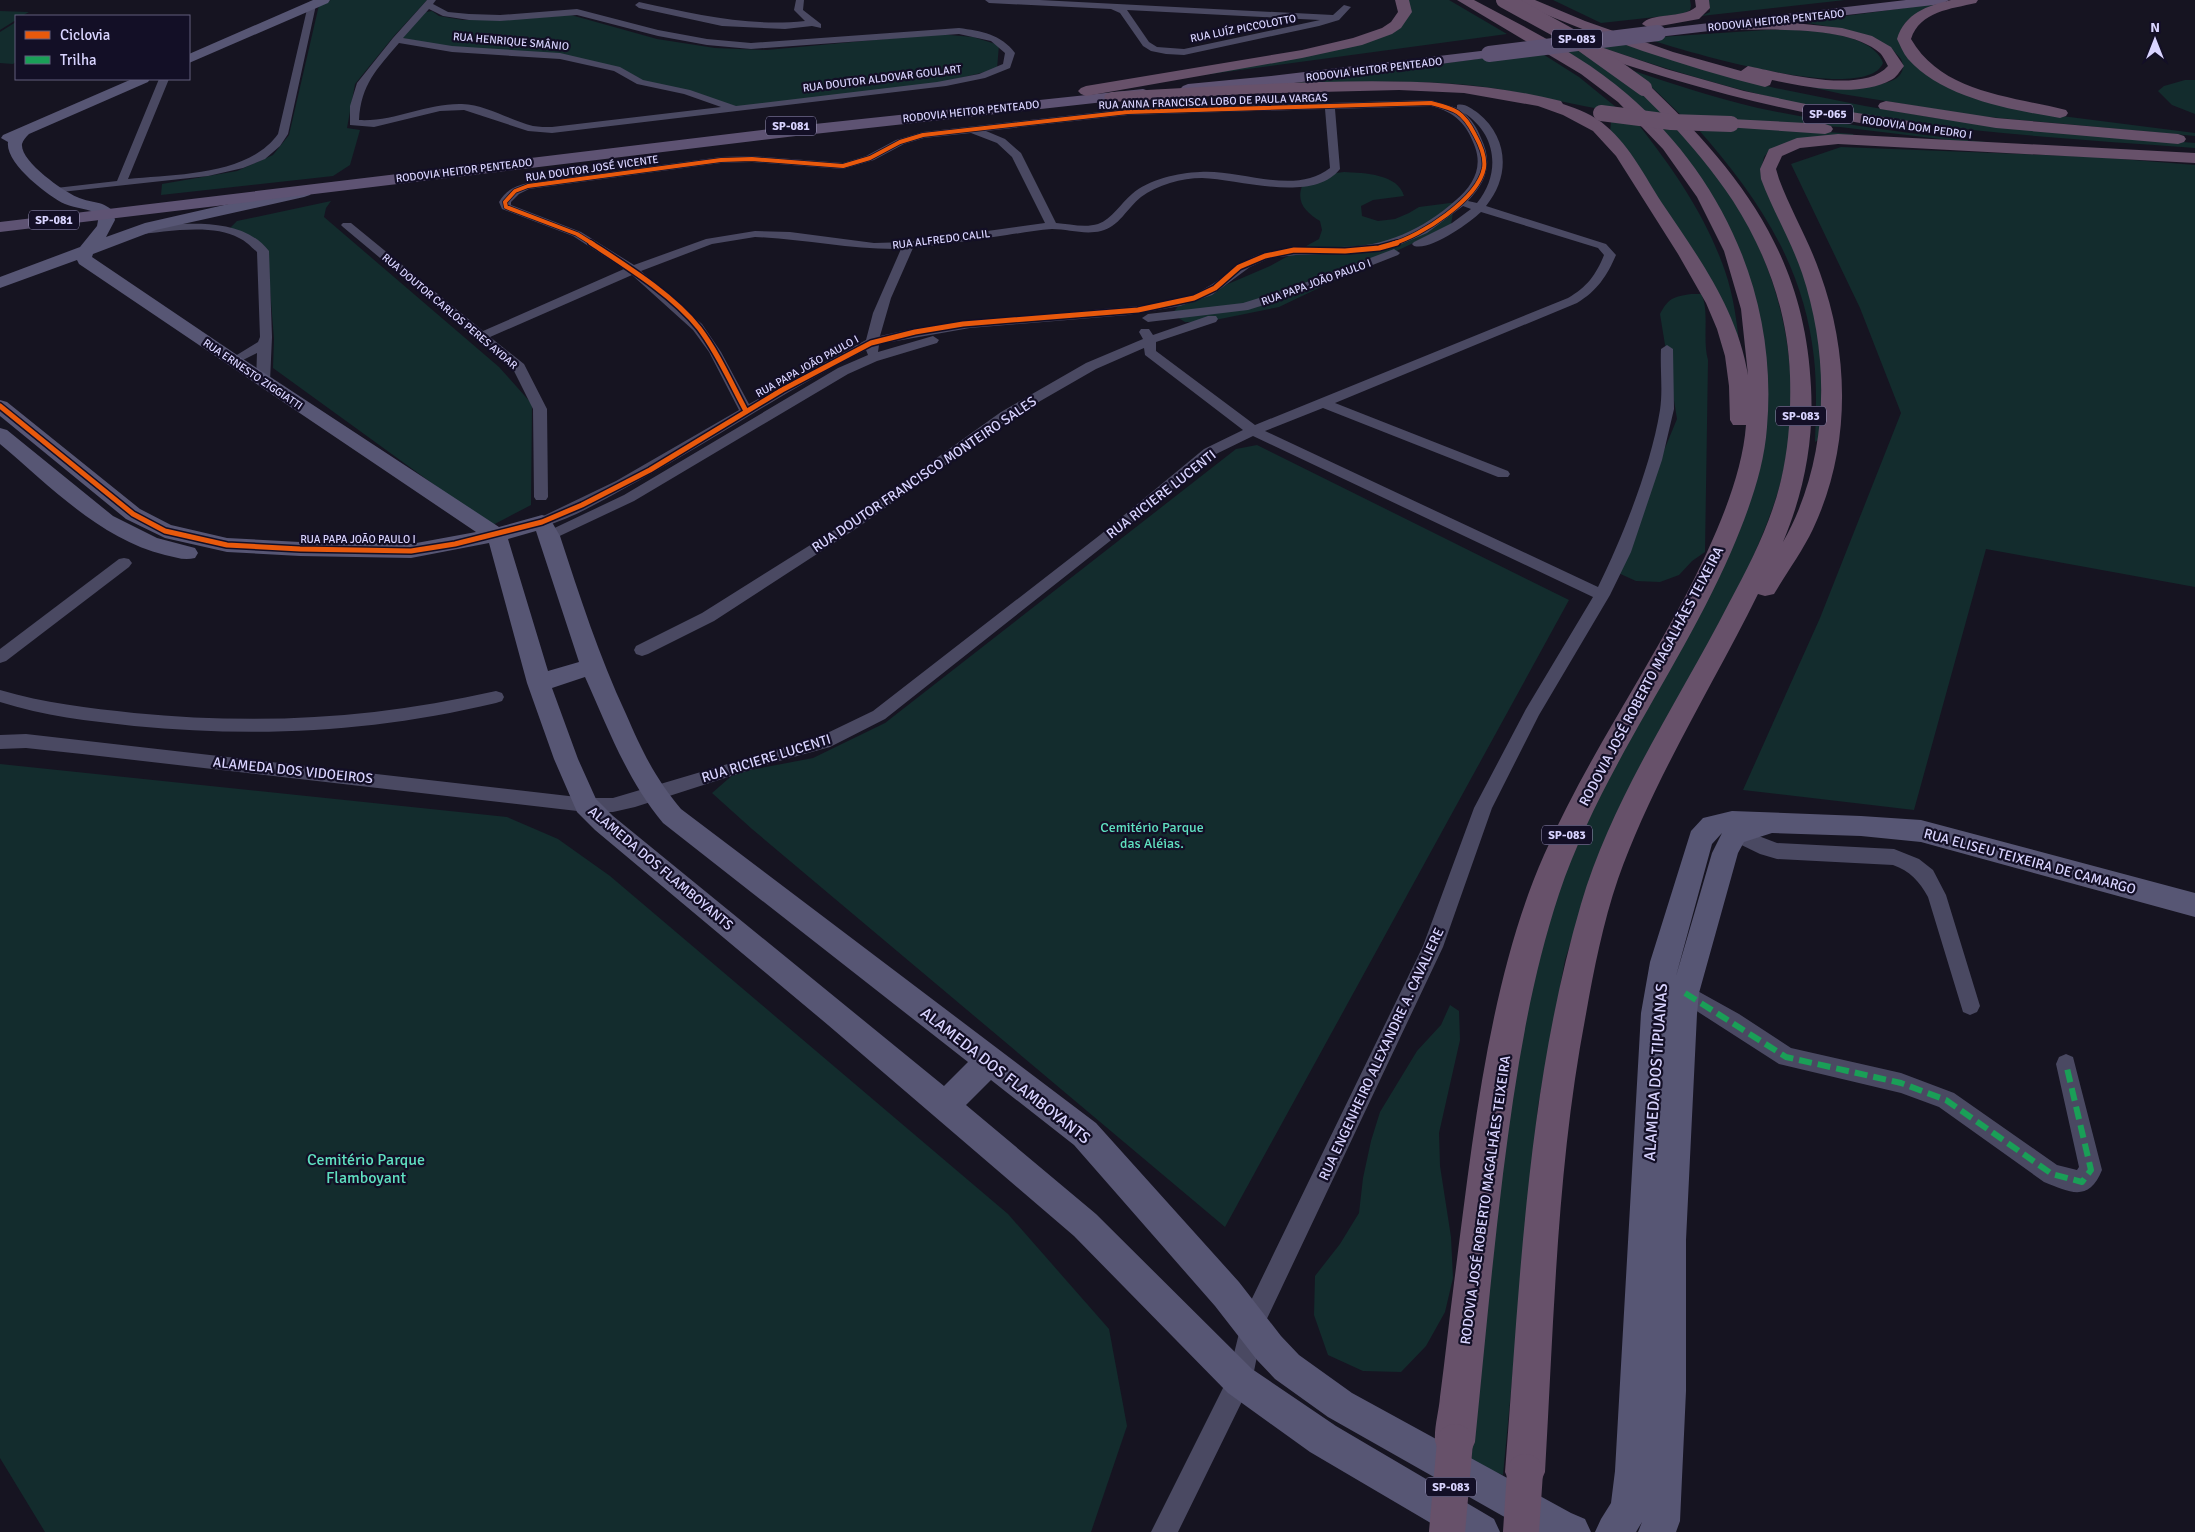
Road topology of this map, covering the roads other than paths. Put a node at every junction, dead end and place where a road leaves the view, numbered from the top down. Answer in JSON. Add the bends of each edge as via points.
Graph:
{"nodes":[{"id":1,"x":574,"y":0,"type":"edge"},
{"id":2,"x":800,"y":0,"type":"edge"},
{"id":3,"x":989,"y":0,"type":"edge"},
{"id":4,"x":1091,"y":0,"type":"edge"},
{"id":5,"x":1402,"y":0,"type":"edge"},
{"id":6,"x":1464,"y":0,"type":"edge"},
{"id":7,"x":1478,"y":0,"type":"edge"},
{"id":8,"x":1504,"y":0,"type":"edge"},
{"id":9,"x":1523,"y":0,"type":"edge"},
{"id":10,"x":1543,"y":0,"type":"edge"},
{"id":11,"x":1702,"y":0,"type":"edge"},
{"id":12,"x":1882,"y":0,"type":"edge"},
{"id":13,"x":1942,"y":0,"type":"edge"},
{"id":14,"x":1971,"y":0,"type":"edge"},
{"id":15,"x":318,"y":2,"type":"edge"},
{"id":16,"x":430,"y":2,"type":"edge"},
{"id":17,"x":1112,"y":3,"type":"edge"},
{"id":18,"x":639,"y":5,"type":"dead end"},
{"id":19,"x":1101,"y":5,"type":"junction"},
{"id":20,"x":1341,"y":5,"type":"edge"},
{"id":21,"x":577,"y":12,"type":"junction"},
{"id":22,"x":1336,"y":18,"type":"junction"},
{"id":23,"x":814,"y":23,"type":"junction"},
{"id":24,"x":1649,"y":27,"type":"junction"},
{"id":25,"x":1714,"y":27,"type":"junction"},
{"id":26,"x":396,"y":40,"type":"junction"},
{"id":27,"x":839,"y":41,"type":"junction"},
{"id":28,"x":1636,"y":43,"type":"junction"},
{"id":29,"x":1485,"y":49,"type":"junction"},
{"id":30,"x":190,"y":59,"type":"edge"},
{"id":31,"x":141,"y":80,"type":"edge"},
{"id":32,"x":164,"y":80,"type":"edge"},
{"id":33,"x":1086,"y":91,"type":"junction"},
{"id":34,"x":1112,"y":97,"type":"junction"},
{"id":35,"x":1536,"y":100,"type":"junction"},
{"id":36,"x":1853,"y":101,"type":"dead end"},
{"id":37,"x":1431,"y":103,"type":"junction"},
{"id":38,"x":1872,"y":104,"type":"dead end"},
{"id":39,"x":1330,"y":107,"type":"junction"},
{"id":40,"x":736,"y":109,"type":"junction"},
{"id":41,"x":1469,"y":123,"type":"joint"},
{"id":42,"x":973,"y":129,"type":"junction"},
{"id":43,"x":23,"y":132,"type":"junction"},
{"id":44,"x":2195,"y":132,"type":"edge"},
{"id":45,"x":922,"y":135,"type":"joint"},
{"id":46,"x":2195,"y":140,"type":"edge"},
{"id":47,"x":0,"y":142,"type":"edge"},
{"id":48,"x":2011,"y":148,"type":"junction"},
{"id":49,"x":7,"y":150,"type":"edge"},
{"id":50,"x":2195,"y":153,"type":"edge"},
{"id":51,"x":2195,"y":158,"type":"edge"},
{"id":52,"x":121,"y":183,"type":"junction"},
{"id":53,"x":336,"y":186,"type":"junction"},
{"id":54,"x":59,"y":193,"type":"junction"},
{"id":55,"x":1461,"y":202,"type":"junction"},
{"id":56,"x":1480,"y":207,"type":"junction"},
{"id":57,"x":221,"y":209,"type":"junction"},
{"id":58,"x":103,"y":211,"type":"junction"},
{"id":59,"x":0,"y":219,"type":"edge"},
{"id":60,"x":347,"y":225,"type":"dead end"},
{"id":61,"x":1052,"y":226,"type":"junction"},
{"id":62,"x":0,"y":227,"type":"edge"},
{"id":63,"x":222,"y":229,"type":"junction"},
{"id":64,"x":132,"y":232,"type":"junction"},
{"id":65,"x":908,"y":245,"type":"junction"},
{"id":66,"x":85,"y":250,"type":"junction"},
{"id":67,"x":633,"y":270,"type":"junction"},
{"id":68,"x":0,"y":283,"type":"edge"},
{"id":69,"x":1244,"y":308,"type":"junction"},
{"id":70,"x":1135,"y":315,"type":"junction"},
{"id":71,"x":483,"y":336,"type":"junction"},
{"id":72,"x":1150,"y":340,"type":"junction"},
{"id":73,"x":871,"y":343,"type":"junction"},
{"id":74,"x":264,"y":344,"type":"junction"},
{"id":75,"x":1667,"y":349,"type":"dead end"},
{"id":76,"x":872,"y":358,"type":"junction"},
{"id":77,"x":233,"y":361,"type":"junction"},
{"id":78,"x":263,"y":381,"type":"junction"},
{"id":79,"x":1323,"y":402,"type":"junction"},
{"id":80,"x":0,"y":406,"type":"edge"},
{"id":81,"x":746,"y":411,"type":"junction"},
{"id":82,"x":1253,"y":431,"type":"junction"},
{"id":83,"x":0,"y":434,"type":"edge"},
{"id":84,"x":1503,"y":474,"type":"dead end"},
{"id":85,"x":541,"y":497,"type":"dead end"},
{"id":86,"x":546,"y":529,"type":"junction"},
{"id":87,"x":499,"y":543,"type":"junction"},
{"id":88,"x":124,"y":563,"type":"dead end"},
{"id":89,"x":1709,"y":571,"type":"junction"},
{"id":90,"x":1602,"y":595,"type":"junction"},
{"id":91,"x":642,"y":650,"type":"dead end"},
{"id":92,"x":0,"y":657,"type":"edge"},
{"id":93,"x":592,"y":666,"type":"junction"},
{"id":94,"x":539,"y":683,"type":"junction"},
{"id":95,"x":0,"y":696,"type":"edge"},
{"id":96,"x":496,"y":697,"type":"dead end"},
{"id":97,"x":0,"y":742,"type":"edge"},
{"id":98,"x":1657,"y":761,"type":"junction"},
{"id":99,"x":653,"y":793,"type":"junction"},
{"id":100,"x":586,"y":805,"type":"junction"},
{"id":101,"x":1773,"y":823,"type":"junction"},
{"id":102,"x":1735,"y":834,"type":"junction"},
{"id":103,"x":2195,"y":904,"type":"edge"},
{"id":104,"x":1692,"y":918,"type":"junction"},
{"id":105,"x":1673,"y":987,"type":"junction"},
{"id":106,"x":1970,"y":1006,"type":"dead end"},
{"id":107,"x":990,"y":1060,"type":"junction"},
{"id":108,"x":2066,"y":1064,"type":"dead end"},
{"id":109,"x":945,"y":1106,"type":"junction"},
{"id":110,"x":1252,"y":1325,"type":"junction"},
{"id":111,"x":1240,"y":1381,"type":"junction"},
{"id":112,"x":1653,"y":1387,"type":"junction"},
{"id":113,"x":1569,"y":1531,"type":"edge"},
{"id":114,"x":1164,"y":1532,"type":"edge"},
{"id":115,"x":1446,"y":1532,"type":"edge"},
{"id":116,"x":1481,"y":1532,"type":"edge"},
{"id":117,"x":1521,"y":1532,"type":"edge"},
{"id":118,"x":1614,"y":1532,"type":"edge"},
{"id":119,"x":1657,"y":1532,"type":"edge"}],
"edges":[{"from":1,"to":21,"type":"street"},
{"from":2,"to":23,"type":"street","via":[[798,10]]},
{"from":3,"to":19,"type":"street"},
{"from":4,"to":19,"type":"street"},
{"from":5,"to":33,"type":"highway","via":[[1404,12],[1396,25],[1357,42]]},
{"from":6,"to":89,"type":"highway","name":"RODOVIA JOSÉ ROBERTO MAGALHÃES TEIXEIRA","number":"SP-083","via":[[1552,50],[1624,99],[1676,153],[1706,197],[1730,241],[1745,281],[1756,334],[1756,426],[1749,473],[1721,549]]},
{"from":7,"to":50,"type":"highway","name":"RODOVIA DOM PEDRO I","number":"SP-065","via":[[1537,28],[1636,65],[1786,106],[1953,132]]},
{"from":8,"to":98,"type":"highway","number":"SP-083","bridge":true,"via":[[1593,49],[1673,115],[1747,207],[1782,277],[1797,338],[1801,397],[1799,439],[1795,468],[1779,524]]},
{"from":9,"to":28,"type":"highway","name":"RODOVIA DOM PEDRO I","number":"SP-065"},
{"from":10,"to":28,"type":"highway"},
{"from":11,"to":24,"type":"highway","via":[[1703,8],[1694,16]]},
{"from":12,"to":24,"type":"main road","name":"RODOVIA HEITOR PENTEADO"},
{"from":13,"to":25,"type":"main road","name":"RODOVIA HEITOR PENTEADO"},
{"from":14,"to":44,"type":"highway","via":[[1931,10],[1913,20],[1905,32],[1904,39],[1912,55],[1942,78],[2029,108]]},
{"from":15,"to":30,"type":"street"},
{"from":15,"to":52,"type":"street","via":[[283,134],[261,158],[208,173]]},
{"from":16,"to":21,"type":"street","name":"RUA DOUTOR ALDOVAR GOULART","via":[[446,14],[469,17]]},
{"from":16,"to":26,"type":"street"},
{"from":17,"to":19,"type":"street"},
{"from":17,"to":22,"type":"street"},
{"from":17,"to":22,"type":"street","name":"RUA LUÍZ PICCOLOTTO","via":[[1123,11],[1146,44],[1166,51],[1184,52],[1296,30]]},
{"from":18,"to":23,"type":"street","via":[[722,23],[769,26]]},
{"from":20,"to":22,"type":"street","via":[[1343,14]]},
{"from":21,"to":27,"type":"street","name":"RUA DOUTOR ALDOVAR GOULART","via":[[707,42],[751,46]]},
{"from":23,"to":27,"type":"street"},
{"from":24,"to":25,"type":"main road","name":"RODOVIA HEITOR PENTEADO"},
{"from":24,"to":29,"type":"main road","name":"RODOVIA HEITOR PENTEADO","bridge":true},
{"from":24,"to":29,"type":"main road","name":"RODOVIA HEITOR PENTEADO","bridge":true},
{"from":25,"to":28,"type":"highway","via":[[1788,25],[1833,30],[1858,36],[1884,48],[1896,66],[1894,72],[1874,81],[1820,83],[1746,71]]},
{"from":26,"to":40,"type":"street","name":"RUA HENRIQUE SMÂNIO","via":[[452,49],[560,56],[617,69],[640,82],[687,92]]},
{"from":26,"to":40,"type":"street","name":"RUA DOUTOR ALDOVAR GOULART","via":[[362,83],[354,123],[374,124],[440,108],[464,108],[532,129],[552,130]]},
{"from":27,"to":40,"type":"street","name":"RUA DOUTOR ALDOVAR GOULART","via":[[958,31],[994,38],[1005,44],[1010,52],[1007,66],[967,80]]},
{"from":28,"to":36,"type":"highway","name":"RODOVIA DOM PEDRO I","number":"SP-065","via":[[1754,80]]},
{"from":29,"to":33,"type":"main road","name":"RODOVIA HEITOR PENTEADO","number":"SP-081"},
{"from":29,"to":34,"type":"main road","name":"RODOVIA HEITOR PENTEADO","number":"SP-081","via":[[1271,81]]},
{"from":31,"to":43,"type":"street"},
{"from":32,"to":52,"type":"street"},
{"from":33,"to":58,"type":"main road","name":"RODOVIA HEITOR PENTEADO","number":"SP-081"},
{"from":34,"to":35,"type":"highway","via":[[1399,85],[1464,88]]},
{"from":34,"to":53,"type":"main road","name":"RODOVIA HEITOR PENTEADO","number":"SP-081"},
{"from":35,"to":48,"type":"highway","bridge":true,"via":[[1671,122],[1842,130]]},
{"from":35,"to":89,"type":"highway","via":[[1582,118],[1610,139],[1702,275],[1725,321],[1738,368],[1740,434],[1733,481]]},
{"from":37,"to":39,"type":"street","name":"RUA ANNA FRANCISCA LOBO DE PAULA VARGAS"},
{"from":37,"to":41,"type":"street","name":"RUA ANNA FRANCISCA LOBO DE PAULA VARGAS","via":[[1452,108]]},
{"from":37,"to":56,"type":"street","name":"RUA PAPA JOÃO PAULO I","via":[[1471,112],[1479,117],[1495,142],[1498,155],[1496,181],[1490,196]]},
{"from":38,"to":46,"type":"highway","name":"RODOVIA DOM PEDRO I","number":"SP-065","via":[[1996,123]]},
{"from":39,"to":42,"type":"street","name":"RUA ANNA FRANCISCA LOBO DE PAULA VARGAS","via":[[1128,112]]},
{"from":39,"to":61,"type":"street","name":"RUA ALFREDO CALIL","via":[[1335,169],[1324,178],[1289,184],[1201,175],[1181,178],[1157,184],[1137,195],[1109,224],[1099,228]]},
{"from":41,"to":55,"type":"street","name":"RUA PAPA JOÃO PAULO I","via":[[1482,151],[1484,168],[1478,182]]},
{"from":42,"to":45,"type":"street","name":"RUA ANNA FRANCISCA LOBO DE PAULA VARGAS"},
{"from":42,"to":61,"type":"street","via":[[1001,141],[1017,155]]},
{"from":43,"to":47,"type":"street"},
{"from":43,"to":49,"type":"street"},
{"from":45,"to":67,"type":"street","name":"RUA DOUTOR JOSÉ VICENTE","via":[[843,166],[752,159],[721,160],[528,186],[514,190],[508,196],[506,207],[577,234]]},
{"from":48,"to":51,"type":"highway"},
{"from":48,"to":98,"type":"highway","via":[[1824,140],[1785,147],[1770,160],[1770,179],[1810,271],[1824,318],[1833,392],[1827,444],[1821,473],[1803,524]]},
{"from":49,"to":54,"type":"street"},
{"from":52,"to":54,"type":"street"},
{"from":53,"to":57,"type":"street"},
{"from":53,"to":58,"type":"main road","name":"RODOVIA HEITOR PENTEADO","number":"SP-081"},
{"from":54,"to":58,"type":"street"},
{"from":55,"to":56,"type":"street"},
{"from":55,"to":70,"type":"street","name":"RUA PAPA JOÃO PAULO I","via":[[1438,222],[1401,242],[1379,248],[1294,250],[1265,256],[1239,267],[1216,288],[1194,298]]},
{"from":56,"to":69,"type":"street","name":"RUA PAPA JOÃO PAULO I","via":[[1438,237]]},
{"from":56,"to":79,"type":"street","name":"RUA RICIERE LUCENTI","via":[[1602,246],[1610,255],[1604,273],[1578,298]]},
{"from":57,"to":63,"type":"street","via":[[218,220]]},
{"from":57,"to":64,"type":"street"},
{"from":58,"to":59,"type":"main road","name":"RODOVIA HEITOR PENTEADO","number":"SP-081"},
{"from":58,"to":62,"type":"main road","name":"RODOVIA HEITOR PENTEADO","number":"SP-081"},
{"from":58,"to":66,"type":"street","via":[[107,221],[104,229]]},
{"from":60,"to":71,"type":"street","name":"RUA DOUTOR CARLOS PERES AYDAR"},
{"from":61,"to":65,"type":"street","name":"RUA ALFREDO CALIL"},
{"from":63,"to":64,"type":"street"},
{"from":63,"to":74,"type":"street","via":[[241,234],[263,251]]},
{"from":64,"to":66,"type":"street"},
{"from":65,"to":67,"type":"street","name":"RUA ALFREDO CALIL","via":[[874,246],[790,235],[736,236],[710,241]]},
{"from":65,"to":73,"type":"street"},
{"from":66,"to":68,"type":"street"},
{"from":66,"to":77,"type":"street","name":"RUA ERNESTO ZIGGIATTI","via":[[84,260]]},
{"from":67,"to":71,"type":"street","name":"RUA ALFREDO CALIL"},
{"from":67,"to":81,"type":"street","name":"RUA DOUTOR JOSÉ VICENTE","via":[[698,327]]},
{"from":69,"to":70,"type":"street","name":"RUA PAPA JOÃO PAULO I"},
{"from":69,"to":72,"type":"street","name":"RUA DOUTOR FRANCISCO MONTEIRO SALES"},
{"from":70,"to":72,"type":"street"},
{"from":70,"to":73,"type":"street","name":"RUA PAPA JOÃO PAULO I","via":[[963,324]]},
{"from":70,"to":76,"type":"street","name":"RUA PAPA JOÃO PAULO I","via":[[981,332],[926,341]]},
{"from":71,"to":85,"type":"street","name":"RUA DOUTOR CARLOS PERES AYDAR","via":[[519,367],[540,409]]},
{"from":72,"to":82,"type":"street","via":[[1150,352]]},
{"from":72,"to":91,"type":"street","name":"RUA DOUTOR FRANCISCO MONTEIRO SALES","via":[[1091,366],[1006,415],[852,525],[708,617]]},
{"from":73,"to":76,"type":"street"},
{"from":73,"to":81,"type":"street","name":"RUA PAPA JOÃO PAULO I"},
{"from":74,"to":77,"type":"street"},
{"from":74,"to":78,"type":"street"},
{"from":75,"to":90,"type":"street","via":[[1667,409],[1655,460],[1623,552]]},
{"from":76,"to":86,"type":"street","name":"RUA PAPA JOÃO PAULO I","via":[[843,371],[628,498]]},
{"from":77,"to":78,"type":"street","name":"RUA ERNESTO ZIGGIATTI"},
{"from":78,"to":87,"type":"street","name":"RUA ERNESTO ZIGGIATTI"},
{"from":79,"to":82,"type":"street","name":"RUA RICIERE LUCENTI"},
{"from":79,"to":84,"type":"street"},
{"from":80,"to":87,"type":"street","name":"RUA PAPA JOÃO PAULO I","via":[[133,514],[165,531],[227,545],[356,550],[411,551]]},
{"from":81,"to":86,"type":"street","name":"RUA PAPA JOÃO PAULO I"},
{"from":82,"to":90,"type":"street"},
{"from":82,"to":99,"type":"street","name":"RUA RICIERE LUCENTI","via":[[1210,452],[879,715],[824,742]]},
{"from":83,"to":87,"type":"street","name":"RUA PAPA JOÃO PAULO I","via":[[106,520],[150,544],[190,554],[245,563],[408,566]]},
{"from":86,"to":87,"type":"street","name":"RUA PAPA JOÃO PAULO I"},
{"from":86,"to":93,"type":"street","name":"ALAMEDA DOS FLAMBOYANTS"},
{"from":87,"to":94,"type":"street","name":"ALAMEDA DOS FLAMBOYANTS"},
{"from":88,"to":92,"type":"street"},
{"from":89,"to":115,"type":"highway","name":"RODOVIA JOSÉ ROBERTO MAGALHÃES TEIXEIRA","number":"SP-083","bridge":true,"via":[[1678,632],[1617,735],[1560,849],[1526,950],[1502,1066],[1489,1154]]},
{"from":90,"to":110,"type":"street","name":"RUA ENGENHEIRO ALEXANDRE A. CAVALIERE","via":[[1532,713],[1483,808],[1433,947]]},
{"from":93,"to":94,"type":"street"},
{"from":93,"to":99,"type":"street","name":"ALAMEDA DOS FLAMBOYANTS","via":[[637,766]]},
{"from":94,"to":100,"type":"street","name":"ALAMEDA DOS FLAMBOYANTS"},
{"from":95,"to":96,"type":"street","via":[[93,715],[171,724],[250,728],[370,722],[454,708]]},
{"from":97,"to":100,"type":"street","name":"ALAMEDA DOS VIDOEIROS","via":[[82,746]]},
{"from":98,"to":117,"type":"highway","number":"SP-083","bridge":true,"via":[[1614,852],[1597,898],[1563,1048],[1544,1216]]},
{"from":99,"to":100,"type":"street","name":"RUA RICIERE LUCENTI","via":[[613,805]]},
{"from":99,"to":107,"type":"street","name":"ALAMEDA DOS FLAMBOYANTS","via":[[689,830]]},
{"from":100,"to":109,"type":"street","name":"ALAMEDA DOS FLAMBOYANTS"},
{"from":101,"to":102,"type":"street"},
{"from":101,"to":103,"type":"street","name":"RUA ELISEU TEIXEIRA DE CAMARGO","via":[[1921,831]]},
{"from":101,"to":104,"type":"street","name":"ALAMEDA DOS TIPUANAS","via":[[1732,821],[1712,825],[1700,839]]},
{"from":102,"to":104,"type":"street","name":"ALAMEDA DOS TIPUANAS"},
{"from":102,"to":106,"type":"street","via":[[1777,851],[1894,857],[1912,864],[1926,876],[1937,895]]},
{"from":104,"to":105,"type":"street","name":"ALAMEDA DOS TIPUANAS","via":[[1664,962]]},
{"from":105,"to":108,"type":"street","via":[[1732,1021],[1786,1058],[1901,1083],[1946,1100],[2052,1174],[2082,1182],[2091,1170]]},
{"from":105,"to":112,"type":"street","name":"ALAMEDA DOS TIPUANAS","via":[[1656,1013],[1658,1216]]},
{"from":107,"to":109,"type":"street"},
{"from":107,"to":110,"type":"street","name":"ALAMEDA DOS FLAMBOYANTS","via":[[1085,1134]]},
{"from":109,"to":111,"type":"street","name":"ALAMEDA DOS FLAMBOYANTS","via":[[1086,1225]]},
{"from":110,"to":111,"type":"street"},
{"from":110,"to":113,"type":"street","name":"ALAMEDA DOS FLAMBOYANTS","via":[[1287,1367],[1340,1405]]},
{"from":111,"to":114,"type":"street"},
{"from":111,"to":116,"type":"street","name":"ALAMEDA DOS FLAMBOYANTS","via":[[1324,1439]]},
{"from":112,"to":118,"type":"street","name":"ALAMEDA DOS TIPUANAS","via":[[1629,1509]]},
{"from":112,"to":119,"type":"street","name":"ALAMEDA DOS TIPUANAS","via":[[1662,1521]]}]}
